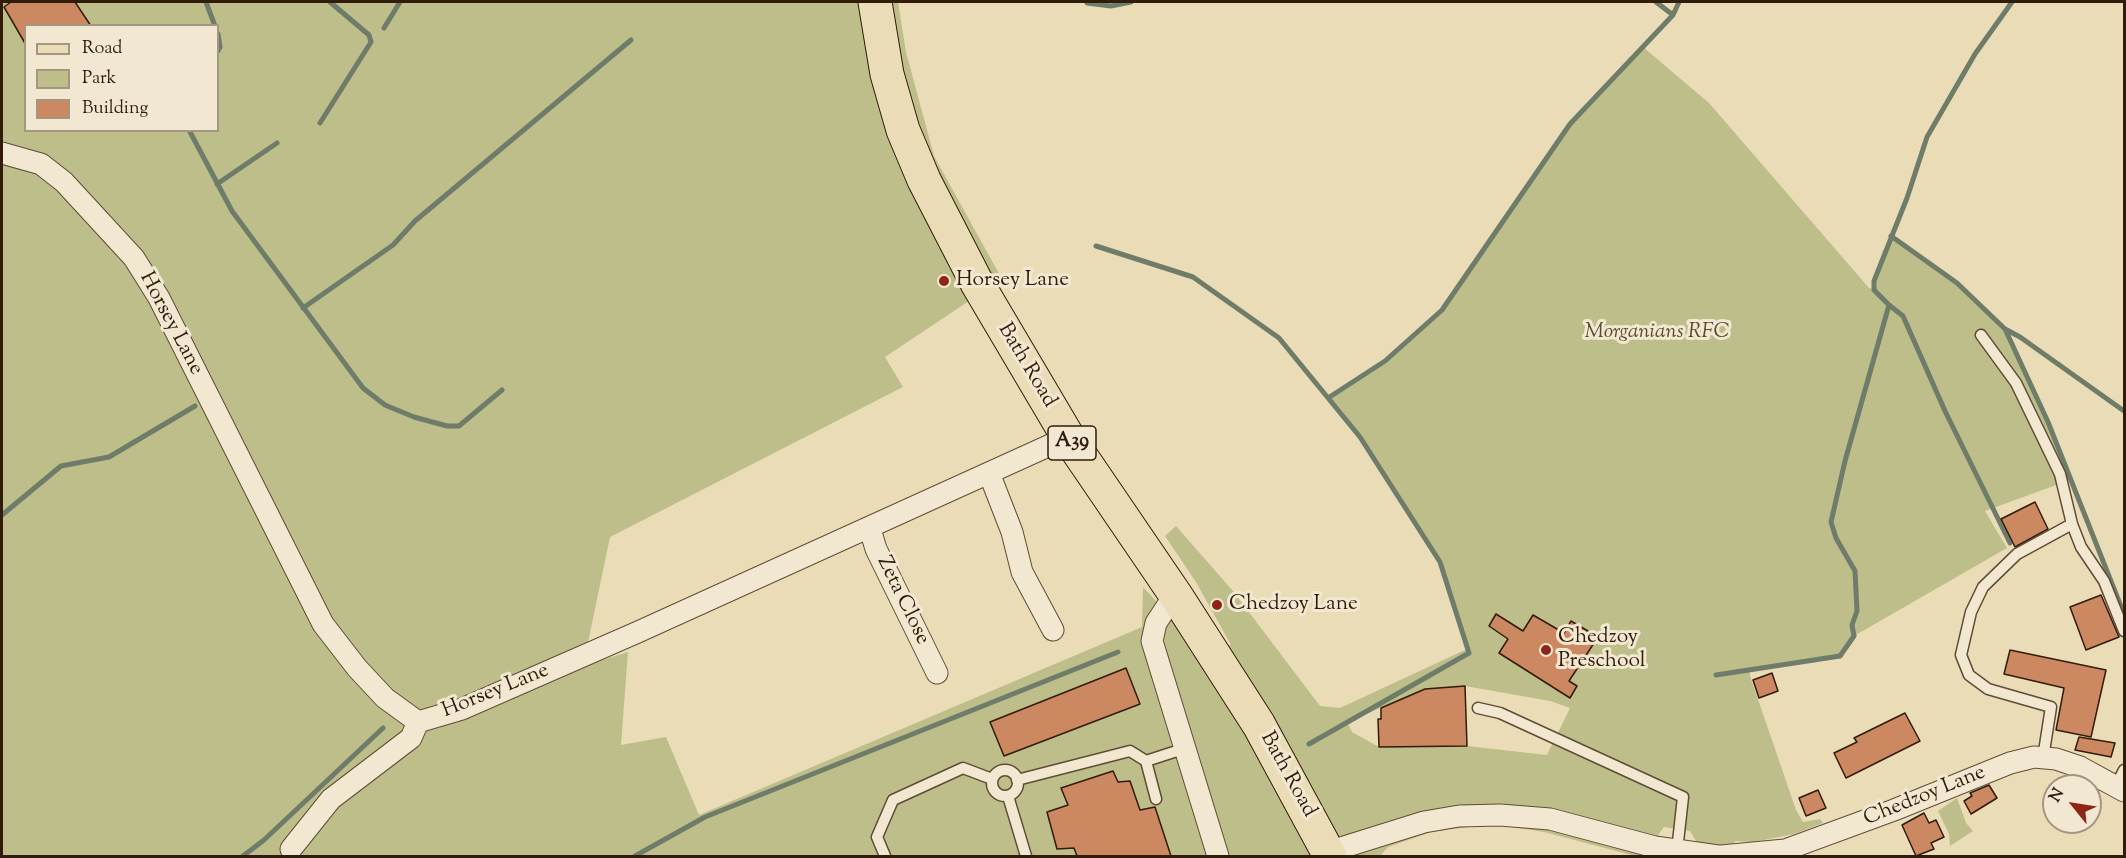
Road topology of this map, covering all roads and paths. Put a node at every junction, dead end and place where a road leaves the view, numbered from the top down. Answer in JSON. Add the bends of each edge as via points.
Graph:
{"nodes":[{"id":1,"x":875,"y":2,"type":"edge"},
{"id":2,"x":2,"y":153,"type":"edge"},
{"id":3,"x":1981,"y":335,"type":"dead end"},
{"id":4,"x":1068,"y":437,"type":"junction"},
{"id":5,"x":989,"y":473,"type":"junction"},
{"id":6,"x":2072,"y":524,"type":"junction"},
{"id":7,"x":870,"y":528,"type":"junction"},
{"id":8,"x":1175,"y":594,"type":"junction"},
{"id":9,"x":1053,"y":630,"type":"dead end"},
{"id":10,"x":2124,"y":631,"type":"edge"},
{"id":11,"x":937,"y":673,"type":"dead end"},
{"id":12,"x":1478,"y":708,"type":"dead end"},
{"id":13,"x":418,"y":722,"type":"junction"},
{"id":14,"x":1184,"y":749,"type":"junction"},
{"id":15,"x":2043,"y":758,"type":"junction"},
{"id":16,"x":1146,"y":761,"type":"junction"},
{"id":17,"x":992,"y":779,"type":"junction"},
{"id":18,"x":1017,"y":780,"type":"junction"},
{"id":19,"x":2122,"y":782,"type":"edge"},
{"id":20,"x":1008,"y":796,"type":"junction"},
{"id":21,"x":1156,"y":799,"type":"dead end"},
{"id":22,"x":291,"y":849,"type":"dead end"},
{"id":23,"x":1677,"y":851,"type":"junction"},
{"id":24,"x":1329,"y":854,"type":"edge"},
{"id":25,"x":885,"y":856,"type":"edge"},
{"id":26,"x":1026,"y":856,"type":"edge"},
{"id":27,"x":1218,"y":856,"type":"edge"},
{"id":28,"x":1719,"y":856,"type":"edge"}],
"edges":[{"from":1,"to":4,"type":"main road","name":"Bath Road","number":"A39","via":[[887,74],[903,130],[924,180],[977,283]]},
{"from":2,"to":13,"type":"street","name":"Horsey Lane","via":[[41,164],[64,182],[134,258],[164,308],[323,624],[385,698]]},
{"from":3,"to":6,"type":"lane","via":[[2016,383],[2055,464]]},
{"from":4,"to":5,"type":"street","name":"Horsey Lane"},
{"from":4,"to":8,"type":"main road","name":"Bath Road","number":"A39"},
{"from":5,"to":7,"type":"street","name":"Horsey Lane"},
{"from":5,"to":9,"type":"street","via":[[1018,530],[1022,572]]},
{"from":6,"to":10,"type":"lane","via":[[2081,547],[2104,581]]},
{"from":6,"to":15,"type":"lane","via":[[2017,554],[1983,588],[1964,636],[1961,655],[1969,675],[1988,689],[2051,707]]},
{"from":7,"to":11,"type":"street","name":"Zeta Close","via":[[876,549]]},
{"from":7,"to":13,"type":"street","name":"Horsey Lane","via":[[462,709]]},
{"from":8,"to":14,"type":"street","via":[[1156,623],[1152,641]]},
{"from":8,"to":24,"type":"main road","name":"Bath Road","number":"A39","via":[[1260,725]]},
{"from":12,"to":23,"type":"lane","via":[[1500,713],[1683,797]]},
{"from":13,"to":22,"type":"street","via":[[411,738],[331,799]]},
{"from":14,"to":16,"type":"lane"},
{"from":14,"to":27,"type":"street"},
{"from":15,"to":19,"type":"street","name":"Chedzoy Lane"},
{"from":15,"to":28,"type":"street","name":"Chedzoy Lane","via":[[2010,762],[1785,850]]},
{"from":16,"to":18,"type":"lane","via":[[1130,751]]},
{"from":16,"to":21,"type":"lane"},
{"from":17,"to":18,"type":"lane","via":[[1002,770],[1014,774]]},
{"from":17,"to":20,"type":"lane","via":[[995,792]]},
{"from":17,"to":25,"type":"lane","via":[[963,768],[893,800],[877,837]]},
{"from":18,"to":20,"type":"lane","via":[[1017,787]]},
{"from":20,"to":26,"type":"lane"},
{"from":23,"to":24,"type":"street","name":"Chedzoy Lane","via":[[1550,819],[1500,815],[1424,822]]},
{"from":23,"to":28,"type":"street","name":"Chedzoy Lane"}]}
